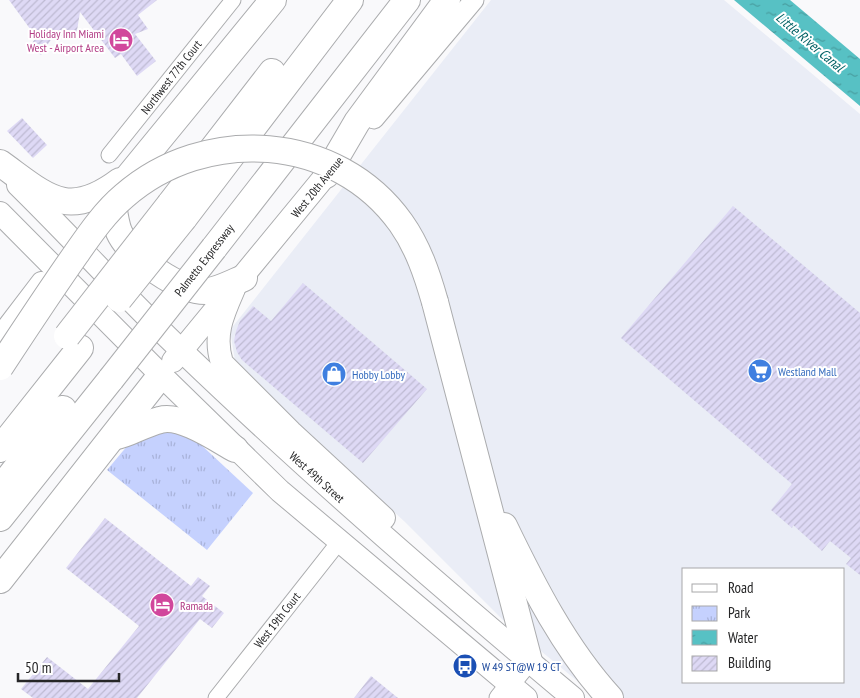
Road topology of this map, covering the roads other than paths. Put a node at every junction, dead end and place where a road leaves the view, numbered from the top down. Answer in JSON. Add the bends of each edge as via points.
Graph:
{"nodes":[{"id":1,"x":233,"y":0,"type":"edge"},
{"id":2,"x":273,"y":0,"type":"edge"},
{"id":3,"x":327,"y":0,"type":"edge"},
{"id":4,"x":350,"y":0,"type":"edge"},
{"id":5,"x":384,"y":0,"type":"edge"},
{"id":6,"x":407,"y":0,"type":"edge"},
{"id":7,"x":447,"y":0,"type":"edge"},
{"id":8,"x":474,"y":0,"type":"edge"},
{"id":9,"x":109,"y":155,"type":"dead end"},
{"id":10,"x":0,"y":163,"type":"edge"},
{"id":11,"x":0,"y":167,"type":"edge"},
{"id":12,"x":133,"y":171,"type":"junction"},
{"id":13,"x":326,"y":175,"type":"junction"},
{"id":14,"x":112,"y":198,"type":"junction"},
{"id":15,"x":0,"y":213,"type":"edge"},
{"id":16,"x":192,"y":226,"type":"junction"},
{"id":17,"x":75,"y":241,"type":"junction"},
{"id":18,"x":54,"y":268,"type":"junction"},
{"id":19,"x":239,"y":283,"type":"junction"},
{"id":20,"x":0,"y":338,"type":"edge"},
{"id":21,"x":182,"y":351,"type":"junction"},
{"id":22,"x":89,"y":357,"type":"junction"},
{"id":23,"x":0,"y":367,"type":"edge"},
{"id":24,"x":161,"y":375,"type":"junction"},
{"id":25,"x":0,"y":420,"type":"edge"},
{"id":26,"x":112,"y":437,"type":"junction"},
{"id":27,"x":0,"y":449,"type":"edge"},
{"id":28,"x":235,"y":449,"type":"junction"},
{"id":29,"x":484,"y":485,"type":"junction"},
{"id":30,"x":0,"y":488,"type":"edge"},
{"id":31,"x":0,"y":518,"type":"edge"},
{"id":32,"x":339,"y":542,"type":"junction"},
{"id":33,"x":0,"y":580,"type":"edge"},
{"id":34,"x":475,"y":616,"type":"junction"},
{"id":35,"x":529,"y":661,"type":"junction"},
{"id":36,"x":512,"y":694,"type":"edge"},
{"id":37,"x":216,"y":698,"type":"edge"},
{"id":38,"x":573,"y":698,"type":"edge"},
{"id":39,"x":610,"y":698,"type":"edge"}],
"edges":[{"from":1,"to":9,"type":"street","name":"Northwest 77th Court"},
{"from":2,"to":12,"type":"highway"},
{"from":3,"to":16,"type":"highway","name":"Palmetto Expressway"},
{"from":4,"to":16,"type":"highway"},
{"from":5,"to":16,"type":"highway"},
{"from":6,"to":16,"type":"highway","name":"Palmetto Expressway"},
{"from":7,"to":13,"type":"highway","via":[[357,122]]},
{"from":8,"to":13,"type":"street","name":"West 20th Avenue"},
{"from":10,"to":12,"type":"highway","via":[[48,197],[67,202],[103,194]]},
{"from":11,"to":17,"type":"main road","name":"West 49th Street"},
{"from":12,"to":14,"type":"highway"},
{"from":13,"to":19,"type":"main road","name":"West 20th Avenue"},
{"from":14,"to":17,"type":"highway"},
{"from":14,"to":19,"type":"highway","via":[[119,231],[128,246],[162,274],[186,288],[208,291]]},
{"from":15,"to":18,"type":"main road"},
{"from":16,"to":22,"type":"highway","name":"Palmetto Expressway","bridge":true},
{"from":16,"to":22,"type":"highway","name":"Palmetto Expressway","bridge":true},
{"from":17,"to":18,"type":"main road"},
{"from":17,"to":21,"type":"main road","name":"West 49th Street"},
{"from":18,"to":20,"type":"main road"},
{"from":18,"to":24,"type":"main road"},
{"from":19,"to":21,"type":"main road","name":"West 20th Avenue"},
{"from":19,"to":34,"type":"main road","via":[[218,329],[222,363],[456,589]]},
{"from":21,"to":24,"type":"main road","name":"West 20th Avenue"},
{"from":21,"to":34,"type":"main road","name":"West 49th Street","via":[[359,515]]},
{"from":22,"to":25,"type":"highway","name":"Palmetto Expressway"},
{"from":22,"to":27,"type":"highway"},
{"from":22,"to":30,"type":"highway"},
{"from":22,"to":31,"type":"highway","name":"Palmetto Expressway"},
{"from":23,"to":29,"type":"highway","bridge":true,"via":[[97,225],[123,196],[149,176],[182,161],[225,149],[259,148],[296,153],[324,161],[351,175],[401,222],[415,245],[427,273]]},
{"from":24,"to":26,"type":"highway"},
{"from":24,"to":28,"type":"main road"},
{"from":26,"to":28,"type":"highway","via":[[128,434],[162,419],[196,427]]},
{"from":26,"to":33,"type":"highway"},
{"from":28,"to":32,"type":"main road"},
{"from":29,"to":35,"type":"highway"},
{"from":29,"to":39,"type":"highway","via":[[565,639]]},
{"from":32,"to":36,"type":"main road"},
{"from":32,"to":37,"type":"street","name":"West 19th Court"},
{"from":34,"to":35,"type":"main road","name":"West 49th Street"},
{"from":35,"to":36,"type":"street"},
{"from":35,"to":38,"type":"main road","name":"West 49th Street"}]}
